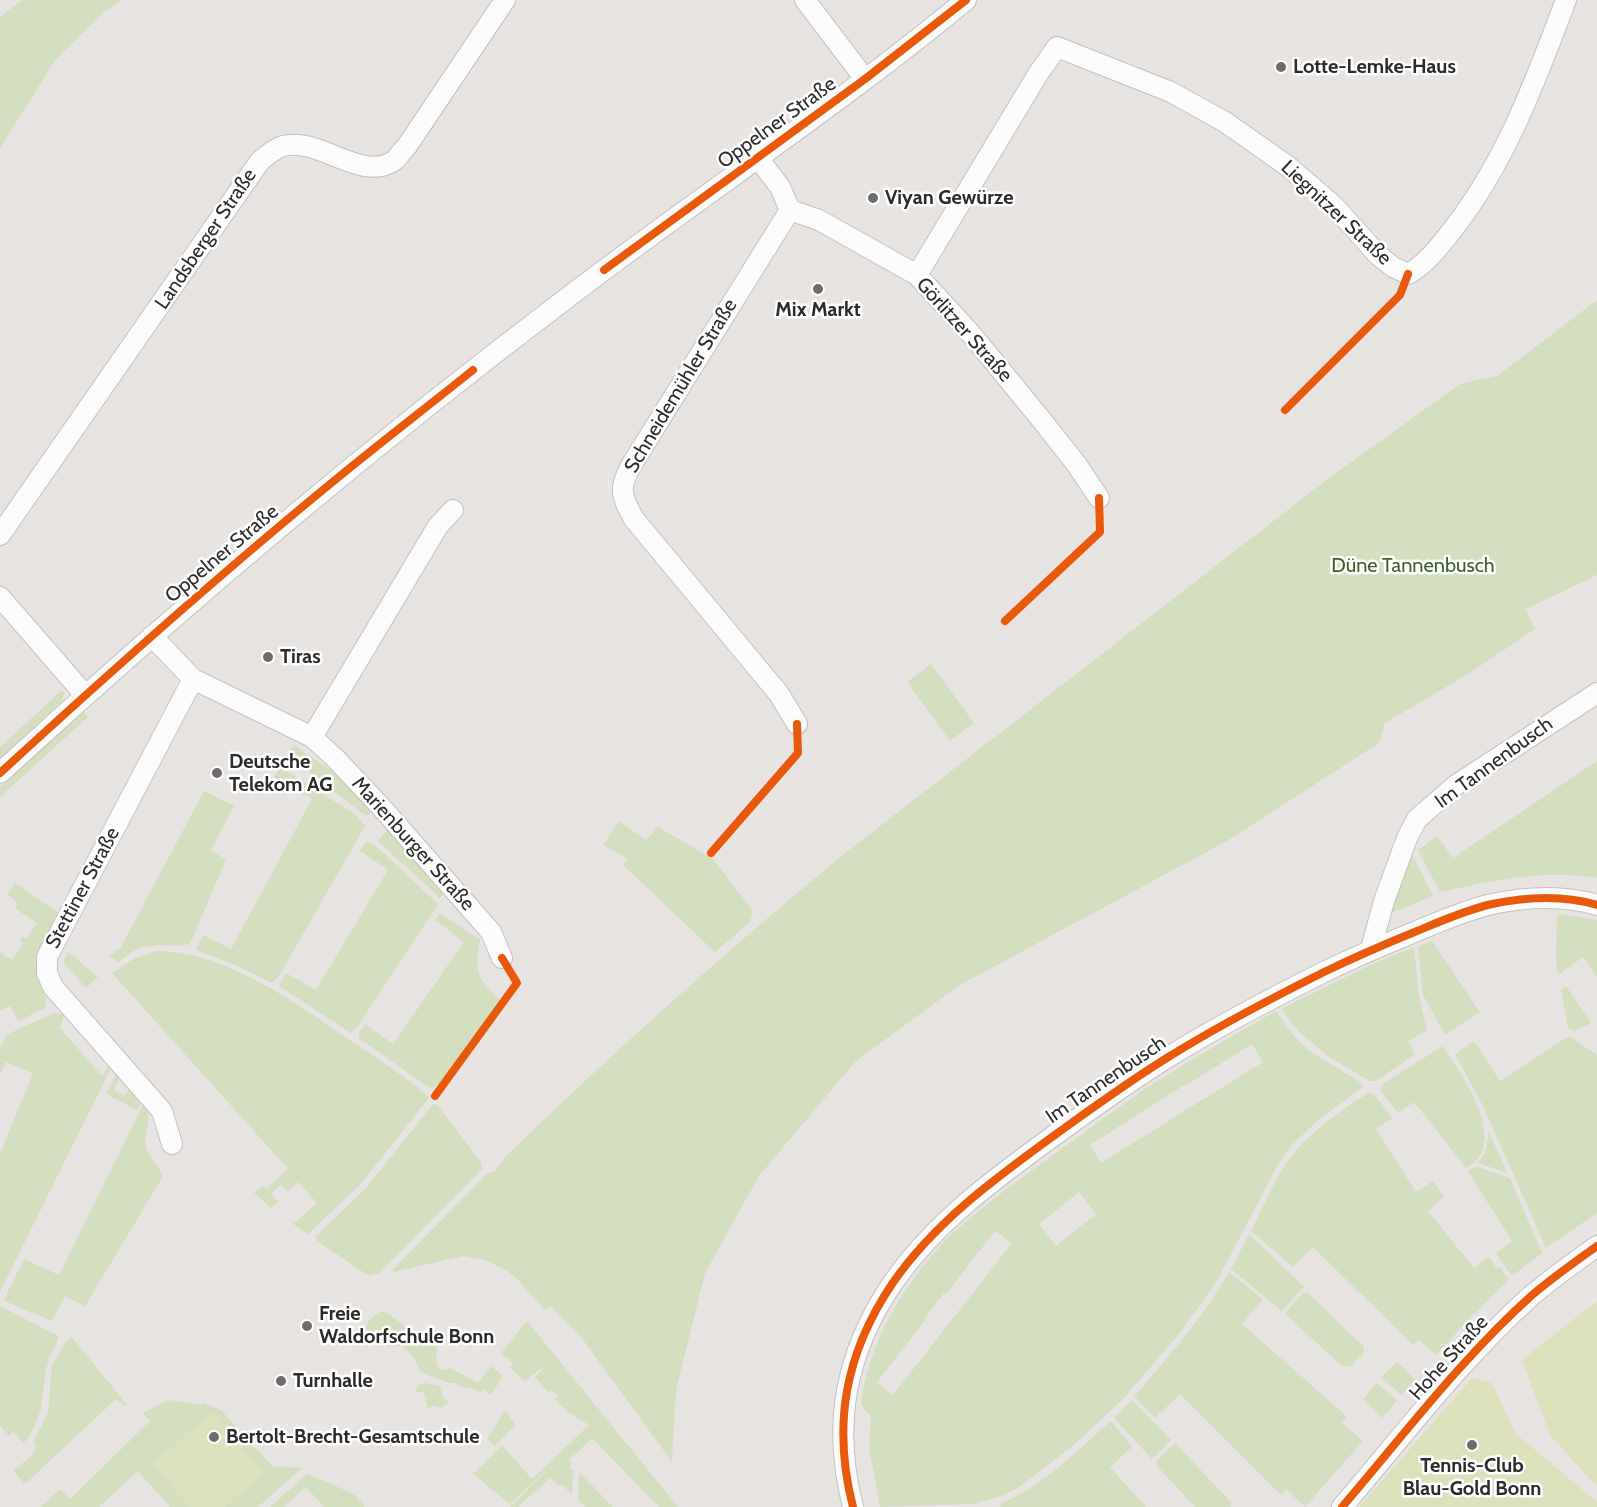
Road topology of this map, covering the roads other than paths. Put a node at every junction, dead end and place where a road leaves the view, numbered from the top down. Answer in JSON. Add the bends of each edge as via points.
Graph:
{"nodes":[{"id":1,"x":505,"y":0,"type":"edge"},
{"id":2,"x":805,"y":0,"type":"edge"},
{"id":3,"x":966,"y":0,"type":"edge"},
{"id":4,"x":1566,"y":0,"type":"edge"},
{"id":5,"x":865,"y":79,"type":"junction"},
{"id":6,"x":758,"y":158,"type":"junction"},
{"id":7,"x":790,"y":210,"type":"junction"},
{"id":8,"x":917,"y":275,"type":"junction"},
{"id":9,"x":1099,"y":498,"type":"dead end"},
{"id":10,"x":453,"y":510,"type":"dead end"},
{"id":11,"x":0,"y":535,"type":"edge"},
{"id":12,"x":0,"y":597,"type":"edge"},
{"id":13,"x":152,"y":636,"type":"junction"},
{"id":14,"x":193,"y":679,"type":"junction"},
{"id":15,"x":1597,"y":693,"type":"edge"},
{"id":16,"x":85,"y":695,"type":"junction"},
{"id":17,"x":797,"y":724,"type":"dead end"},
{"id":18,"x":312,"y":737,"type":"junction"},
{"id":19,"x":0,"y":773,"type":"edge"},
{"id":20,"x":1597,"y":905,"type":"edge"},
{"id":21,"x":1371,"y":949,"type":"junction"},
{"id":22,"x":502,"y":958,"type":"dead end"},
{"id":23,"x":172,"y":1144,"type":"dead end"},
{"id":24,"x":1597,"y":1246,"type":"edge"},
{"id":25,"x":853,"y":1507,"type":"edge"},
{"id":26,"x":1341,"y":1507,"type":"edge"}],
"edges":[{"from":1,"to":11,"type":"street","name":"Landsberger Straße","via":[[395,160],[385,165],[364,166],[298,145],[284,146],[260,161]]},
{"from":2,"to":5,"type":"street"},
{"from":3,"to":5,"type":"street","name":"Oppelner Straße"},
{"from":4,"to":8,"type":"street","name":"Liegnitzer Straße","via":[[1494,171],[1439,248],[1408,274],[1378,255],[1334,206],[1289,167],[1225,122],[1171,92],[1058,47]]},
{"from":5,"to":6,"type":"street","name":"Oppelner Straße"},
{"from":6,"to":7,"type":"street","via":[[780,187]]},
{"from":6,"to":13,"type":"street","name":"Oppelner Straße","via":[[473,370],[334,480]]},
{"from":7,"to":8,"type":"street","name":"Görlitzer Straße","via":[[819,220]]},
{"from":7,"to":17,"type":"street","name":"Schneidemühler Straße","via":[[624,477],[622,488],[623,500],[634,519],[772,685]]},
{"from":8,"to":9,"type":"street","name":"Görlitzer Straße","via":[[1044,423]]},
{"from":10,"to":18,"type":"street","via":[[438,526]]},
{"from":12,"to":16,"type":"street"},
{"from":13,"to":14,"type":"street","name":"Marienburger Straße"},
{"from":13,"to":16,"type":"street","name":"Oppelner Straße"},
{"from":14,"to":18,"type":"street","name":"Marienburger Straße"},
{"from":14,"to":23,"type":"street","name":"Stettiner Straße","via":[[47,957],[47,973],[53,987],[162,1111]]},
{"from":15,"to":21,"type":"street","name":"Im Tannenbusch","via":[[1456,785],[1417,819],[1384,901]]},
{"from":16,"to":19,"type":"street","name":"Oppelner Straße"},
{"from":18,"to":22,"type":"street","name":"Marienburger Straße","via":[[383,809],[491,932]]},
{"from":20,"to":21,"type":"street","name":"Im Tannenbusch","via":[[1558,898],[1491,905]]},
{"from":21,"to":25,"type":"street","name":"Im Tannenbusch","via":[[1169,1056],[1020,1160],[923,1244],[870,1322],[848,1379],[843,1459]]},
{"from":24,"to":26,"type":"street","name":"Hohe Straße","via":[[1531,1296],[1480,1346]]}]}
